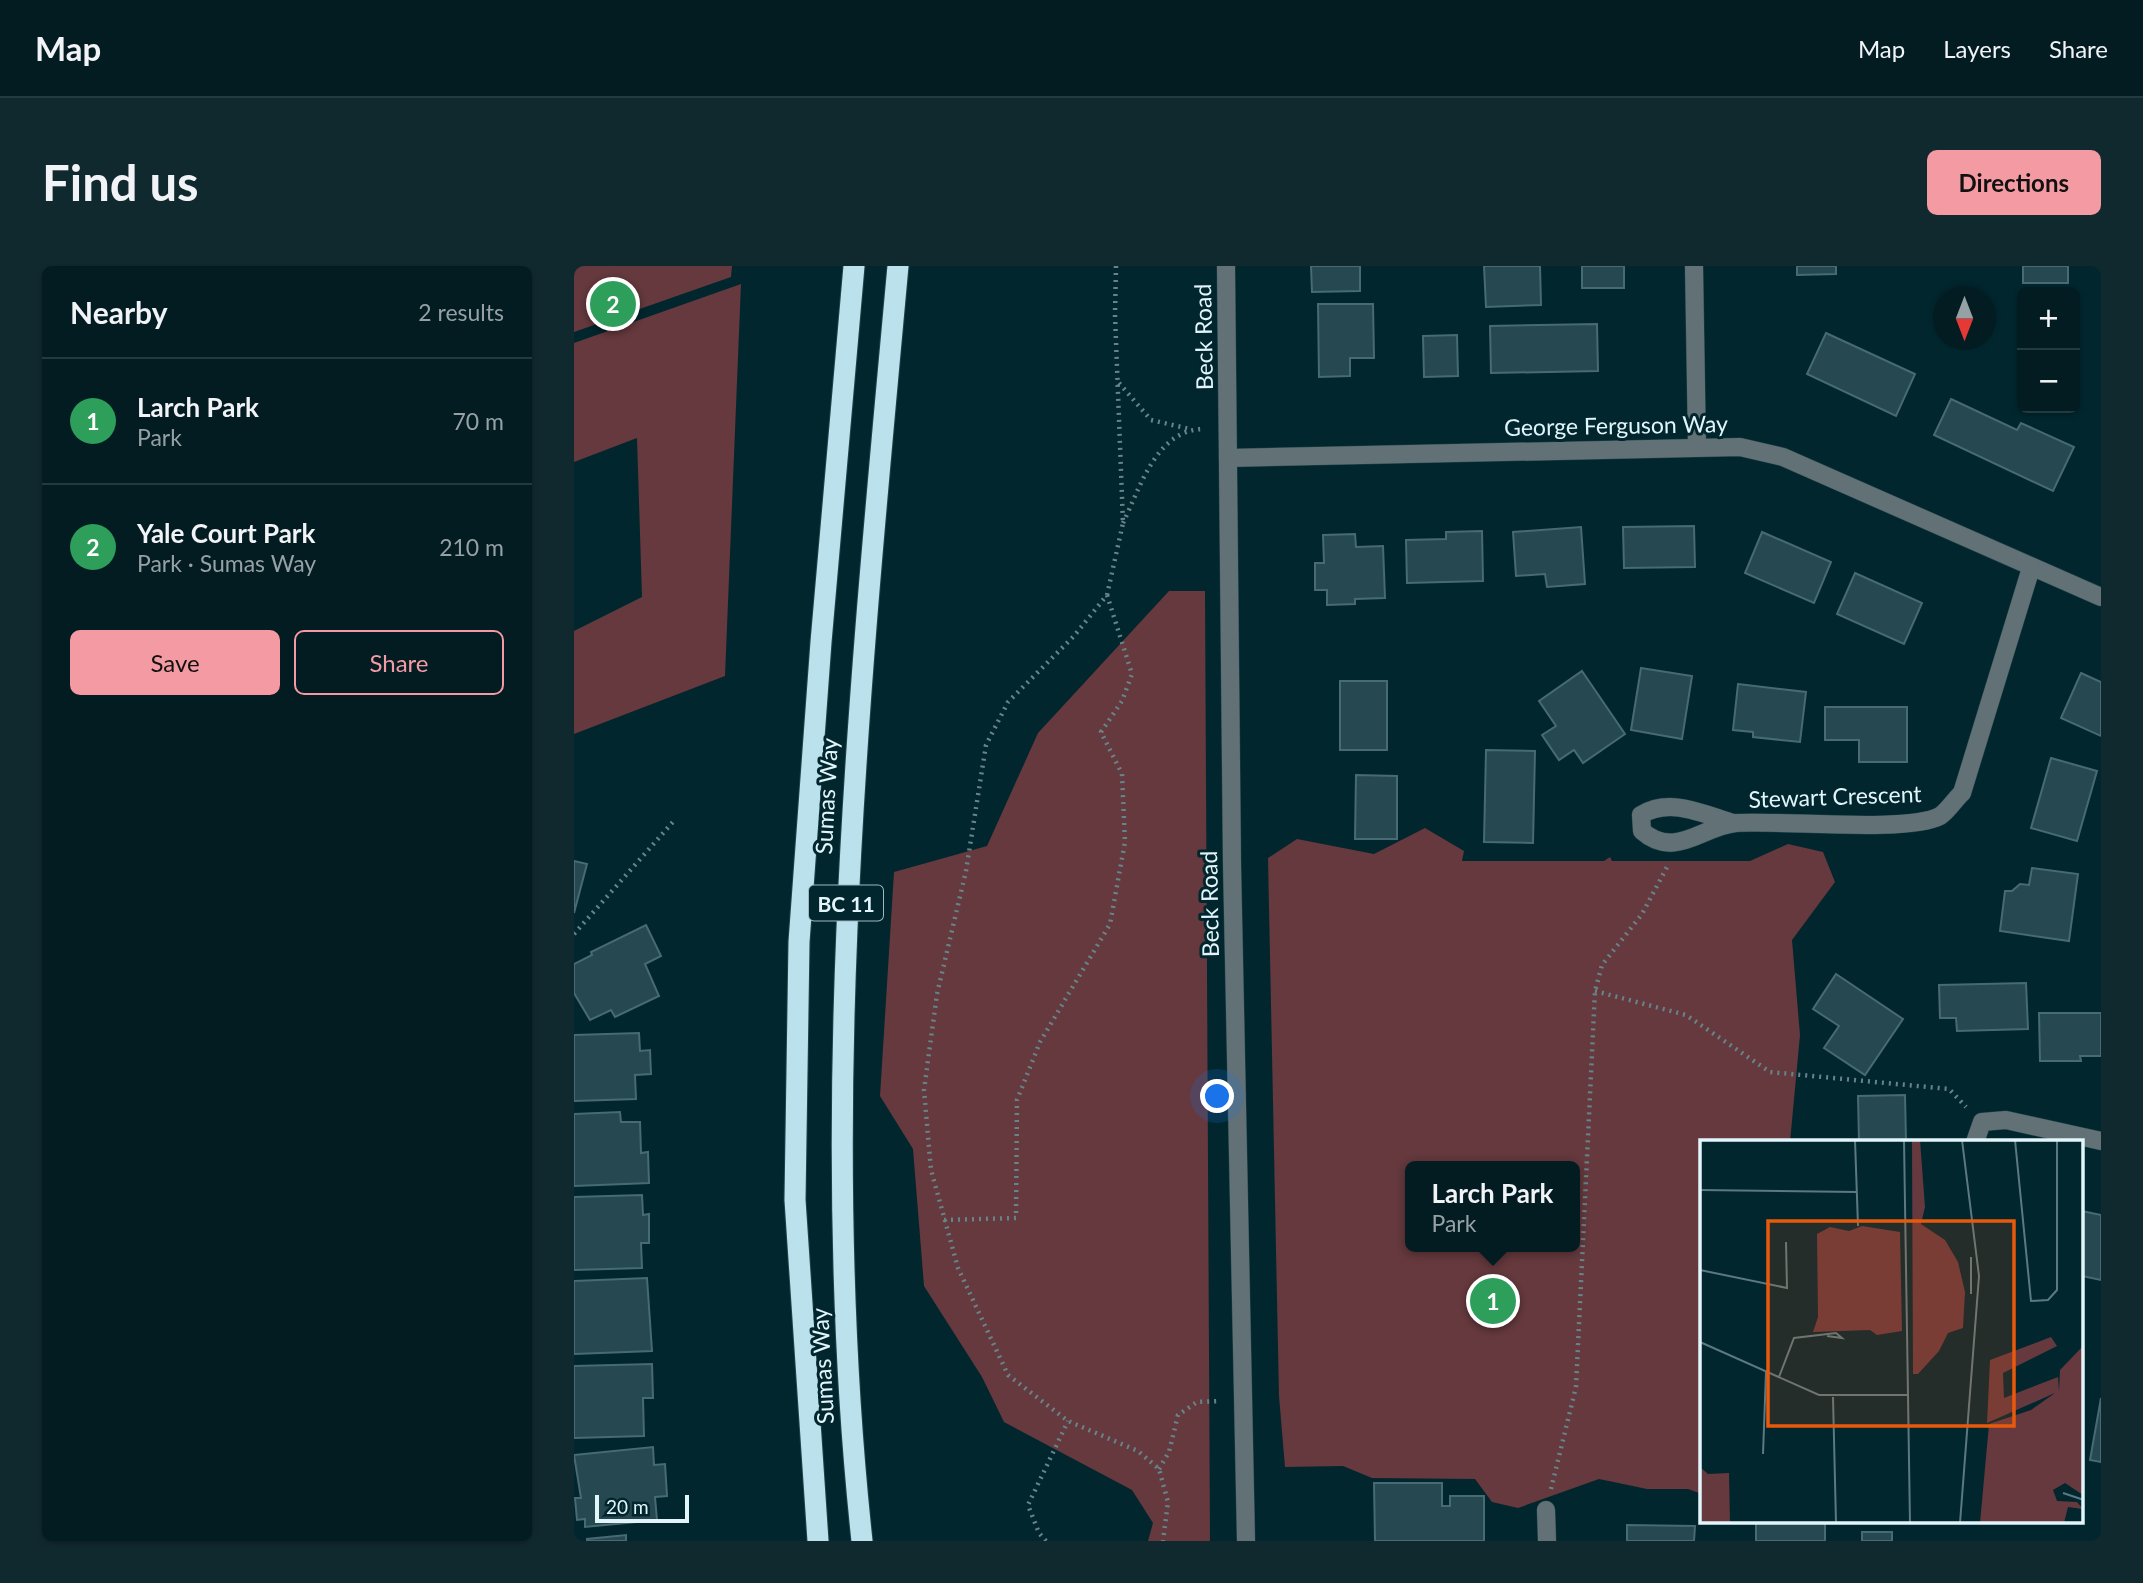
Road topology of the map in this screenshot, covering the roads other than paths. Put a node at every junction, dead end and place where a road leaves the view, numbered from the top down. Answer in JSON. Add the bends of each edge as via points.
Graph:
{"nodes":[{"id":1,"x":840,"y":266,"type":"edge"},
{"id":2,"x":854,"y":266,"type":"edge"},
{"id":3,"x":898,"y":266,"type":"edge"},
{"id":4,"x":1226,"y":266,"type":"edge"},
{"id":5,"x":1694,"y":266,"type":"edge"},
{"id":6,"x":1697,"y":446,"type":"junction"},
{"id":7,"x":1228,"y":458,"type":"junction"},
{"id":8,"x":836,"y":467,"type":"junction"},
{"id":9,"x":2031,"y":568,"type":"junction"},
{"id":10,"x":2101,"y":597,"type":"edge"},
{"id":11,"x":1733,"y":823,"type":"junction"},
{"id":12,"x":1976,"y":1140,"type":"edge"},
{"id":13,"x":2101,"y":1141,"type":"edge"},
{"id":14,"x":1546,"y":1510,"type":"road end"},
{"id":15,"x":818,"y":1541,"type":"edge"},
{"id":16,"x":862,"y":1541,"type":"edge"},
{"id":17,"x":1246,"y":1541,"type":"edge"},
{"id":18,"x":1547,"y":1541,"type":"edge"}],
"edges":[{"from":1,"to":8,"type":"highway"},
{"from":2,"to":8,"type":"highway","name":"Sumas Way","number":"BC 11"},
{"from":3,"to":16,"type":"highway","name":"Sumas Way","number":"BC 11","via":[[858,706],[842,1029],[845,1338]]},
{"from":4,"to":7,"type":"street","name":"Beck Road"},
{"from":5,"to":6,"type":"street"},
{"from":6,"to":7,"type":"street","name":"George Ferguson Way"},
{"from":6,"to":9,"type":"street","name":"George Ferguson Way","via":[[1740,447],[1783,457]]},
{"from":7,"to":17,"type":"street","name":"Beck Road"},
{"from":8,"to":15,"type":"highway","name":"Sumas Way","number":"BC 11","via":[[799,955],[795,1200]]},
{"from":9,"to":10,"type":"street","name":"George Ferguson Way"},
{"from":9,"to":11,"type":"street","name":"Stewart Crescent","via":[[1962,793],[1940,816],[1908,823]]},
{"from":11,"to":11,"type":"street","name":"Stewart Crescent","via":[[1679,842],[1654,841],[1642,831],[1641,815],[1655,806],[1677,806]]},
{"from":12,"to":13,"type":"street","via":[[1982,1122],[2006,1120]]},
{"from":14,"to":18,"type":"street"}]}
